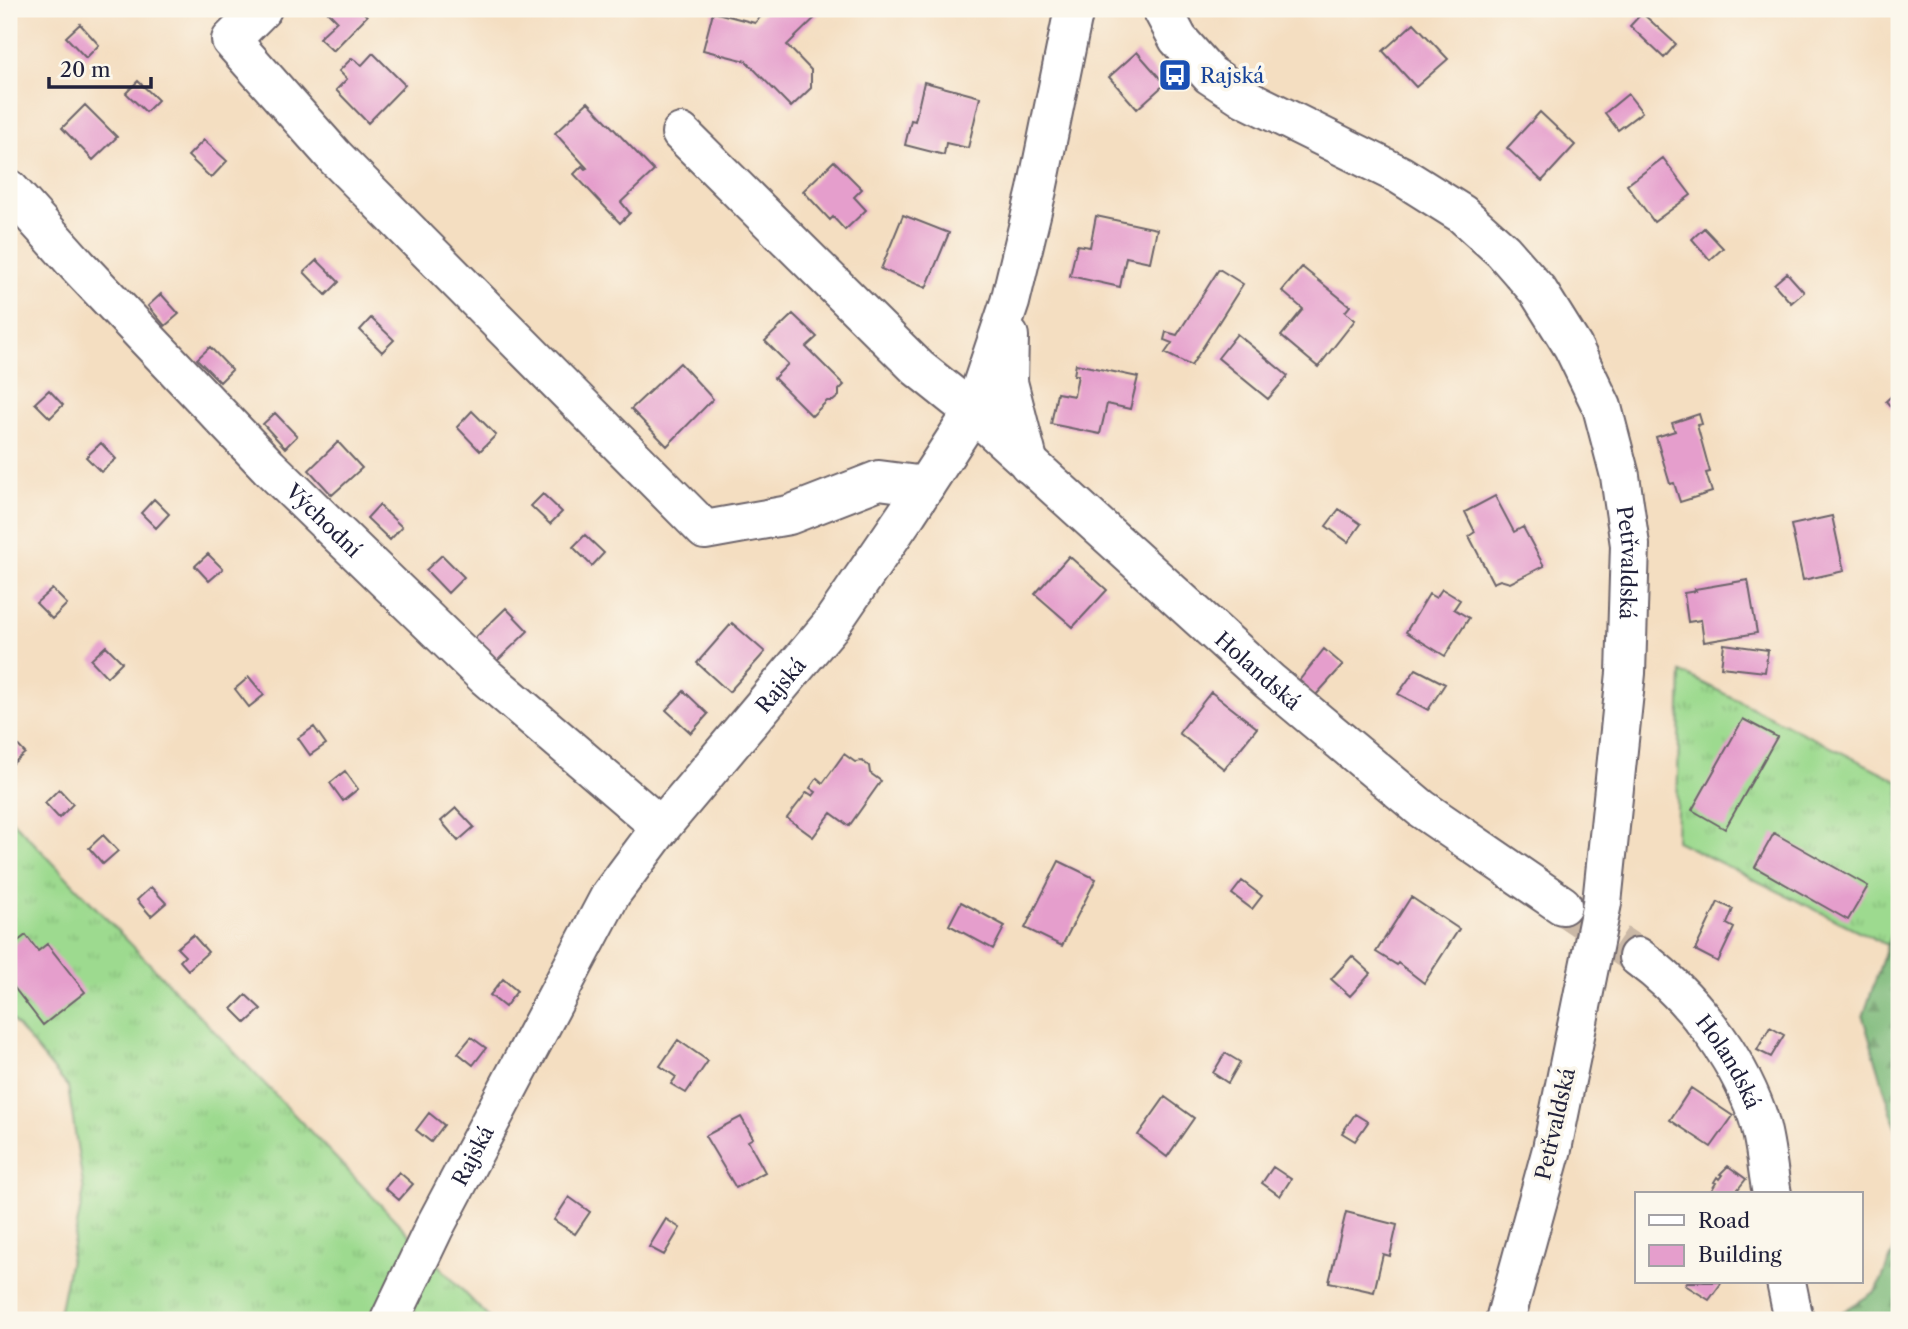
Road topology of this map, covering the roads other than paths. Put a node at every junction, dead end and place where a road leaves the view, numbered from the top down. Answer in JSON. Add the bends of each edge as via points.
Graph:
{"nodes":[{"id":1,"x":262,"y":9,"type":"edge"},
{"id":2,"x":1074,"y":9,"type":"edge"},
{"id":3,"x":1162,"y":9,"type":"edge"},
{"id":4,"x":681,"y":133,"type":"dead end"},
{"id":5,"x":9,"y":189,"type":"edge"},
{"id":6,"x":1010,"y":302,"type":"junction"},
{"id":7,"x":973,"y":412,"type":"junction"},
{"id":8,"x":1029,"y":464,"type":"junction"},
{"id":9,"x":925,"y":486,"type":"junction"},
{"id":10,"x":661,"y":827,"type":"junction"},
{"id":11,"x":1562,"y":905,"type":"tunnel mouth"},
{"id":12,"x":1638,"y":957,"type":"tunnel mouth"},
{"id":13,"x":1772,"y":1192,"type":"edge"},
{"id":14,"x":1786,"y":1284,"type":"edge"},
{"id":15,"x":390,"y":1320,"type":"edge"},
{"id":16,"x":1505,"y":1320,"type":"edge"},
{"id":17,"x":1794,"y":1320,"type":"edge"}],
"edges":[{"from":1,"to":9,"type":"street","via":[[231,40],[334,156],[705,530],[789,515],[879,480]]},
{"from":2,"to":6,"type":"street","name":"Rajská"},
{"from":3,"to":16,"type":"street","name":"Petřvaldská","via":[[1178,39],[1210,75],[1400,176],[1461,214],[1503,251],[1538,291],[1602,407],[1620,476],[1630,545],[1626,673],[1602,903],[1552,1149]]},
{"from":4,"to":7,"type":"street","name":"Holandská","via":[[918,368]]},
{"from":5,"to":10,"type":"street","name":"Východní","via":[[269,467],[486,677]]},
{"from":6,"to":7,"type":"street","name":"Rajská"},
{"from":6,"to":8,"type":"street","via":[[1008,382]]},
{"from":7,"to":8,"type":"street","name":"Holandská"},
{"from":7,"to":9,"type":"street","name":"Rajská"},
{"from":8,"to":11,"type":"street","name":"Holandská","via":[[1269,681],[1422,809]]},
{"from":9,"to":10,"type":"street","name":"Rajská","via":[[830,626]]},
{"from":10,"to":15,"type":"street","name":"Rajská","via":[[611,894]]},
{"from":12,"to":13,"type":"street","name":"Holandská","via":[[1662,974],[1702,1017],[1735,1067],[1758,1116]]},
{"from":14,"to":17,"type":"street"}]}
